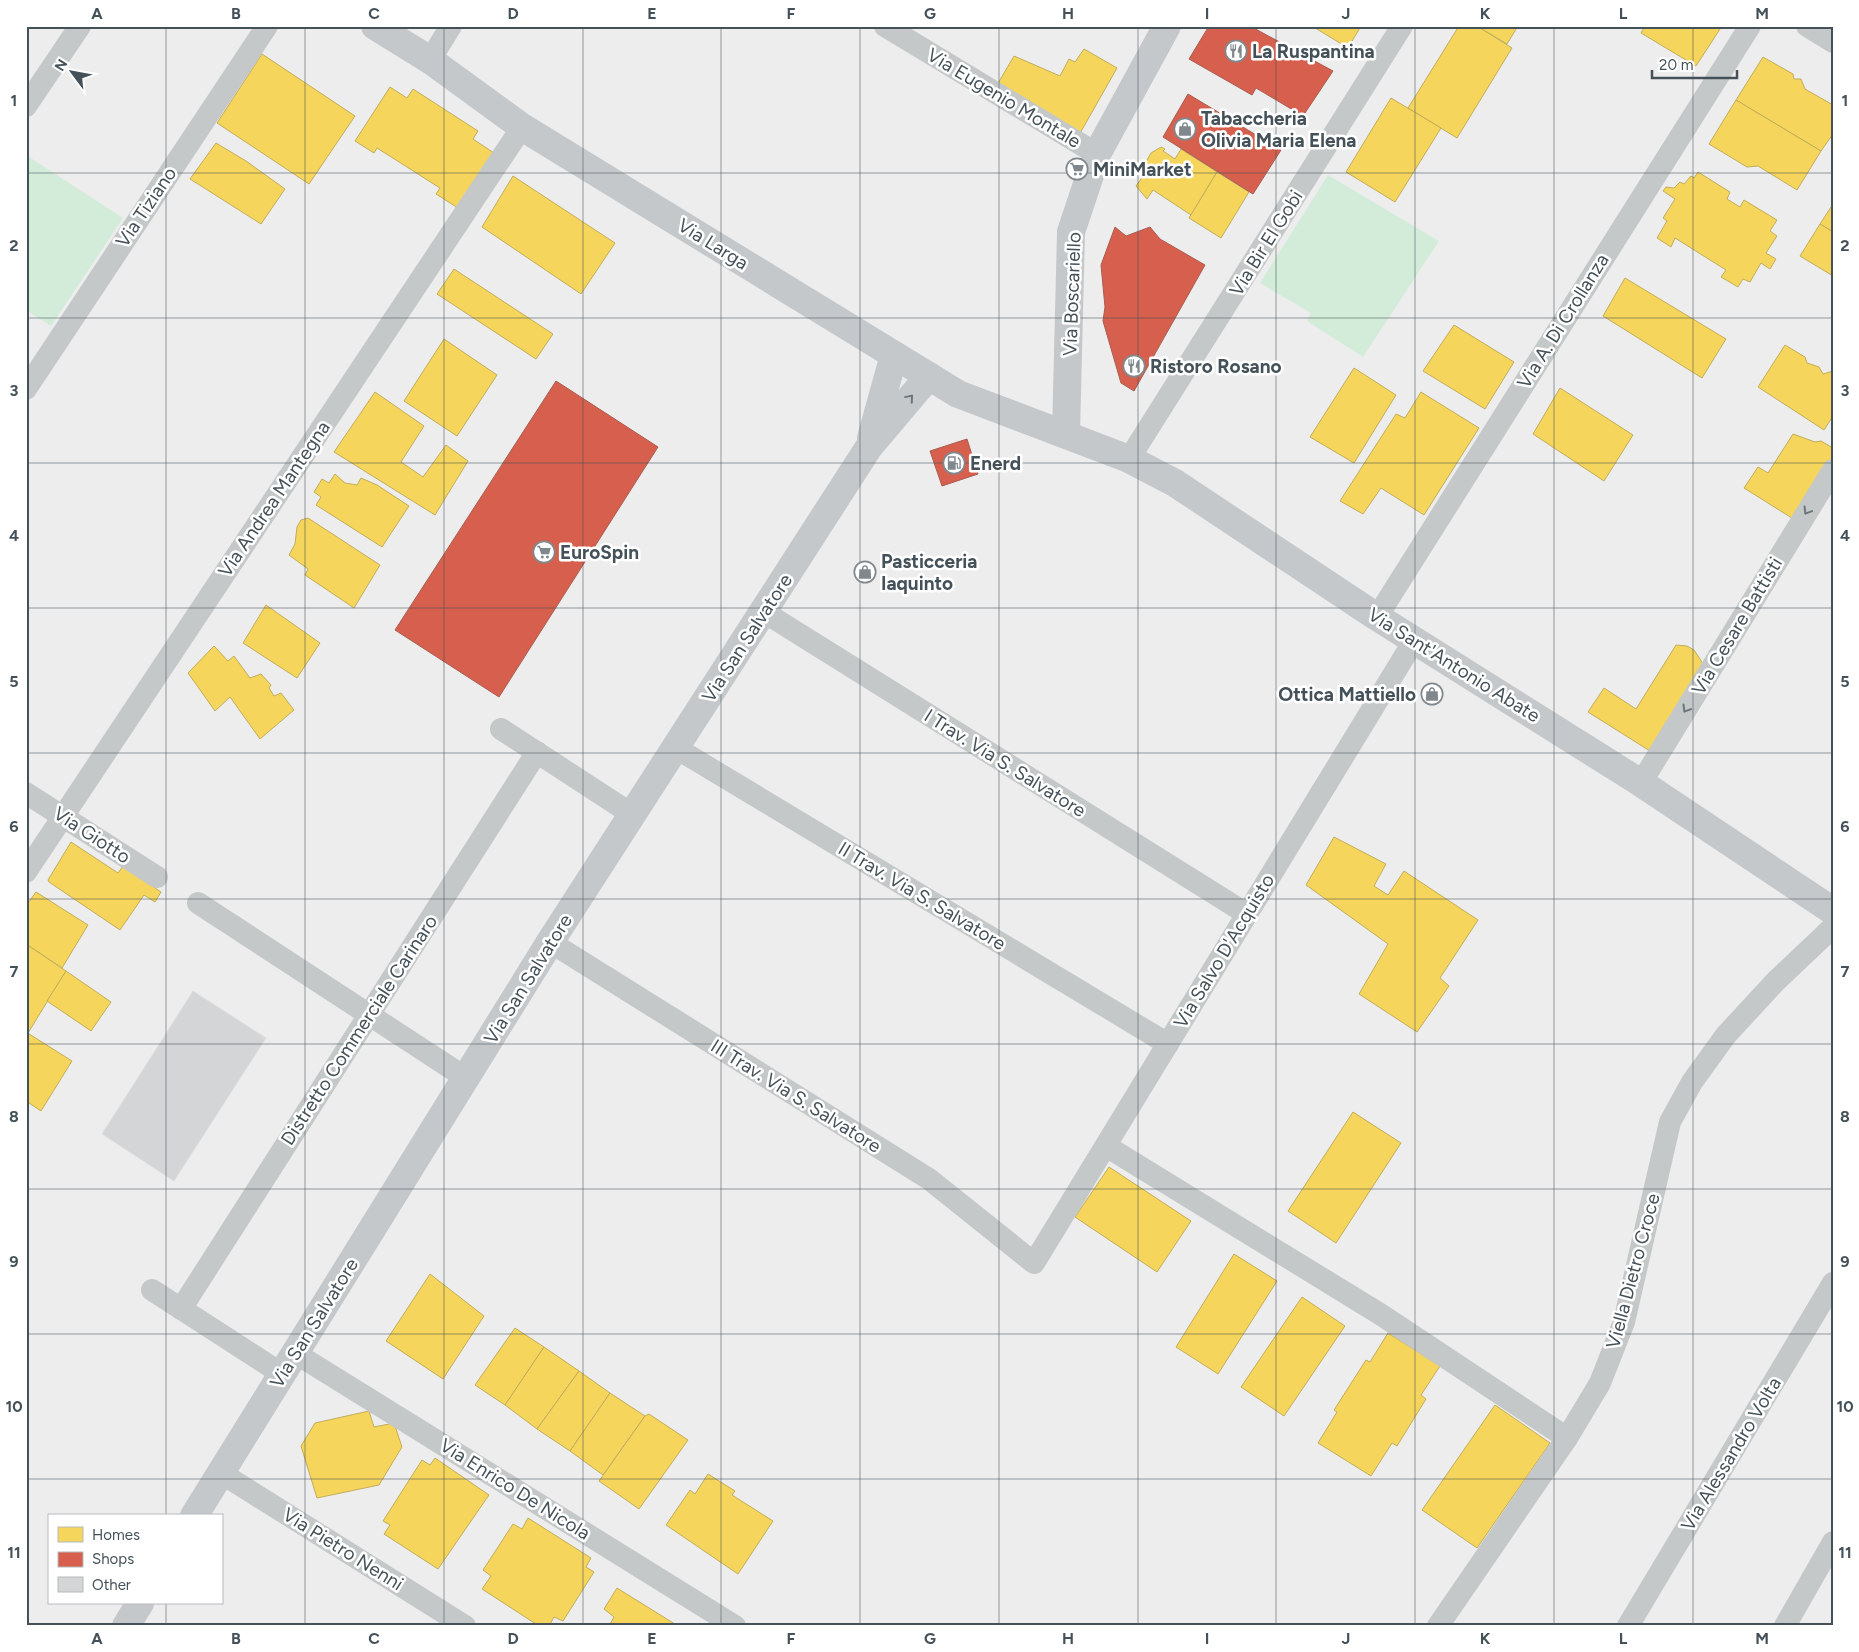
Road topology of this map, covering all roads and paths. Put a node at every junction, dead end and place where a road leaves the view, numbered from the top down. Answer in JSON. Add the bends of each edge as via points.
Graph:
{"nodes":[{"id":1,"x":80,"y":26,"type":"edge"},
{"id":2,"x":267,"y":26,"type":"edge"},
{"id":3,"x":375,"y":26,"type":"edge"},
{"id":4,"x":451,"y":26,"type":"edge"},
{"id":5,"x":885,"y":26,"type":"edge"},
{"id":6,"x":1167,"y":26,"type":"edge"},
{"id":7,"x":1402,"y":26,"type":"edge"},
{"id":8,"x":1750,"y":26,"type":"edge"},
{"id":9,"x":1807,"y":26,"type":"edge"},
{"id":10,"x":1833,"y":42,"type":"edge"},
{"id":11,"x":430,"y":60,"type":"junction"},
{"id":12,"x":26,"y":106,"type":"edge"},
{"id":13,"x":522,"y":127,"type":"junction"},
{"id":14,"x":1097,"y":154,"type":"junction"},
{"id":15,"x":894,"y":355,"type":"junction"},
{"id":16,"x":929,"y":376,"type":"junction"},
{"id":17,"x":26,"y":389,"type":"edge"},
{"id":18,"x":1066,"y":434,"type":"junction"},
{"id":19,"x":868,"y":447,"type":"junction"},
{"id":20,"x":1129,"y":459,"type":"junction"},
{"id":21,"x":1831,"y":478,"type":"edge"},
{"id":22,"x":764,"y":612,"type":"junction"},
{"id":23,"x":1378,"y":617,"type":"junction"},
{"id":24,"x":1415,"y":639,"type":"junction"},
{"id":25,"x":501,"y":729,"type":"dead end"},
{"id":26,"x":676,"y":748,"type":"junction"},
{"id":27,"x":537,"y":752,"type":"junction"},
{"id":28,"x":1641,"y":783,"type":"junction"},
{"id":29,"x":26,"y":792,"type":"edge"},
{"id":30,"x":632,"y":815,"type":"junction"},
{"id":31,"x":63,"y":816,"type":"junction"},
{"id":32,"x":26,"y":872,"type":"edge"},
{"id":33,"x":157,"y":877,"type":"dead end"},
{"id":34,"x":198,"y":903,"type":"dead end"},
{"id":35,"x":1833,"y":911,"type":"edge"},
{"id":36,"x":1247,"y":914,"type":"junction"},
{"id":37,"x":1833,"y":927,"type":"edge"},
{"id":38,"x":550,"y":942,"type":"junction"},
{"id":39,"x":368,"y":1016,"type":"junction"},
{"id":40,"x":1168,"y":1044,"type":"junction"},
{"id":41,"x":466,"y":1078,"type":"junction"},
{"id":42,"x":1106,"y":1146,"type":"junction"},
{"id":43,"x":1034,"y":1262,"type":"joint"},
{"id":44,"x":1833,"y":1283,"type":"edge"},
{"id":45,"x":152,"y":1290,"type":"dead end"},
{"id":46,"x":181,"y":1309,"type":"junction"},
{"id":47,"x":289,"y":1363,"type":"junction"},
{"id":48,"x":1567,"y":1438,"type":"junction"},
{"id":49,"x":221,"y":1473,"type":"junction"},
{"id":50,"x":195,"y":1514,"type":"edge"},
{"id":51,"x":1833,"y":1542,"type":"edge"},
{"id":52,"x":139,"y":1604,"type":"edge"},
{"id":53,"x":126,"y":1626,"type":"edge"},
{"id":54,"x":465,"y":1626,"type":"edge"},
{"id":55,"x":735,"y":1626,"type":"edge"},
{"id":56,"x":1438,"y":1626,"type":"edge"},
{"id":57,"x":1628,"y":1626,"type":"edge"},
{"id":58,"x":1785,"y":1626,"type":"edge"}],
"edges":[{"from":1,"to":12,"type":"street"},
{"from":2,"to":17,"type":"street","name":"Via Tiziano"},
{"from":3,"to":11,"type":"street","name":"Via Larga"},
{"from":4,"to":11,"type":"street"},
{"from":5,"to":14,"type":"street","name":"Via Eugenio Montale"},
{"from":6,"to":14,"type":"street","name":"Via Boscariello"},
{"from":7,"to":20,"type":"street","name":"Via Bir El Gobi"},
{"from":8,"to":23,"type":"street","name":"Via A. Di Crollanza"},
{"from":9,"to":10,"type":"street"},
{"from":11,"to":13,"type":"street","name":"Via Larga"},
{"from":13,"to":15,"type":"street","name":"Via Larga"},
{"from":13,"to":31,"type":"street","name":"Via Andrea Mantegna"},
{"from":14,"to":18,"type":"street","name":"Via Boscariello","via":[[1071,232]]},
{"from":15,"to":16,"type":"street","name":"Via Larga"},
{"from":15,"to":19,"type":"street","name":"Via San Salvatore"},
{"from":16,"to":18,"type":"street","name":"Via Larga","via":[[958,394]]},
{"from":19,"to":16,"type":"street","name":"Via San Salvatore","one_way":true},
{"from":18,"to":20,"type":"street","name":"Via Sant'Antonio Abate"},
{"from":19,"to":22,"type":"street","name":"Via San Salvatore"},
{"from":20,"to":23,"type":"street","name":"Via Sant'Antonio Abate","via":[[1175,483]]},
{"from":21,"to":28,"type":"street","name":"Via Cesare Battisti","one_way":true},
{"from":22,"to":26,"type":"street","name":"Via San Salvatore"},
{"from":22,"to":36,"type":"street","name":"I Trav. Via S. Salvatore"},
{"from":23,"to":24,"type":"street","name":"Via Sant'Antonio Abate"},
{"from":24,"to":28,"type":"street","name":"Via Sant'Antonio Abate"},
{"from":24,"to":36,"type":"street","name":"Via Salvo D'Acquisto"},
{"from":25,"to":27,"type":"street"},
{"from":26,"to":30,"type":"street","name":"Via San Salvatore"},
{"from":26,"to":40,"type":"street","name":"II Trav. Via S. Salvatore"},
{"from":27,"to":30,"type":"street"},
{"from":27,"to":39,"type":"street","name":"Distretto Commerciale Carinaro"},
{"from":28,"to":35,"type":"street","name":"Via Sant'Antonio Abate"},
{"from":29,"to":31,"type":"street","name":"Via Giotto"},
{"from":30,"to":38,"type":"street","name":"Via San Salvatore"},
{"from":31,"to":32,"type":"street","name":"Via Andrea Mantegna"},
{"from":31,"to":33,"type":"street","name":"Via Giotto"},
{"from":34,"to":39,"type":"street"},
{"from":36,"to":40,"type":"street","name":"Via Salvo D'Acquisto"},
{"from":37,"to":48,"type":"street","name":"Viella Dietro Croce","via":[[1726,1035],[1692,1082],[1670,1122],[1624,1322],[1600,1384]]},
{"from":38,"to":41,"type":"street","name":"Via San Salvatore"},
{"from":38,"to":43,"type":"street","name":"III Trav. Via S. Salvatore","via":[[929,1179]]},
{"from":39,"to":41,"type":"street"},
{"from":39,"to":46,"type":"street","name":"Distretto Commerciale Carinaro"},
{"from":40,"to":42,"type":"street","name":"Via Salvo D'Acquisto"},
{"from":41,"to":47,"type":"street","name":"Via San Salvatore"},
{"from":42,"to":43,"type":"street","name":"Via Salvo D'Acquisto"},
{"from":42,"to":48,"type":"street","via":[[1380,1314]]},
{"from":44,"to":57,"type":"street","name":"Via Alessandro Volta"},
{"from":45,"to":46,"type":"street","name":"Via Enrico De Nicola"},
{"from":46,"to":47,"type":"street","name":"Via Enrico De Nicola"},
{"from":47,"to":49,"type":"street","name":"Via San Salvatore"},
{"from":47,"to":55,"type":"street","name":"Via Enrico De Nicola"},
{"from":48,"to":56,"type":"street","name":"Viella Dietro Croce"},
{"from":49,"to":50,"type":"street","name":"Via San Salvatore"},
{"from":49,"to":54,"type":"street","name":"Via Pietro Nenni"},
{"from":51,"to":58,"type":"street"},
{"from":52,"to":53,"type":"street"}]}
